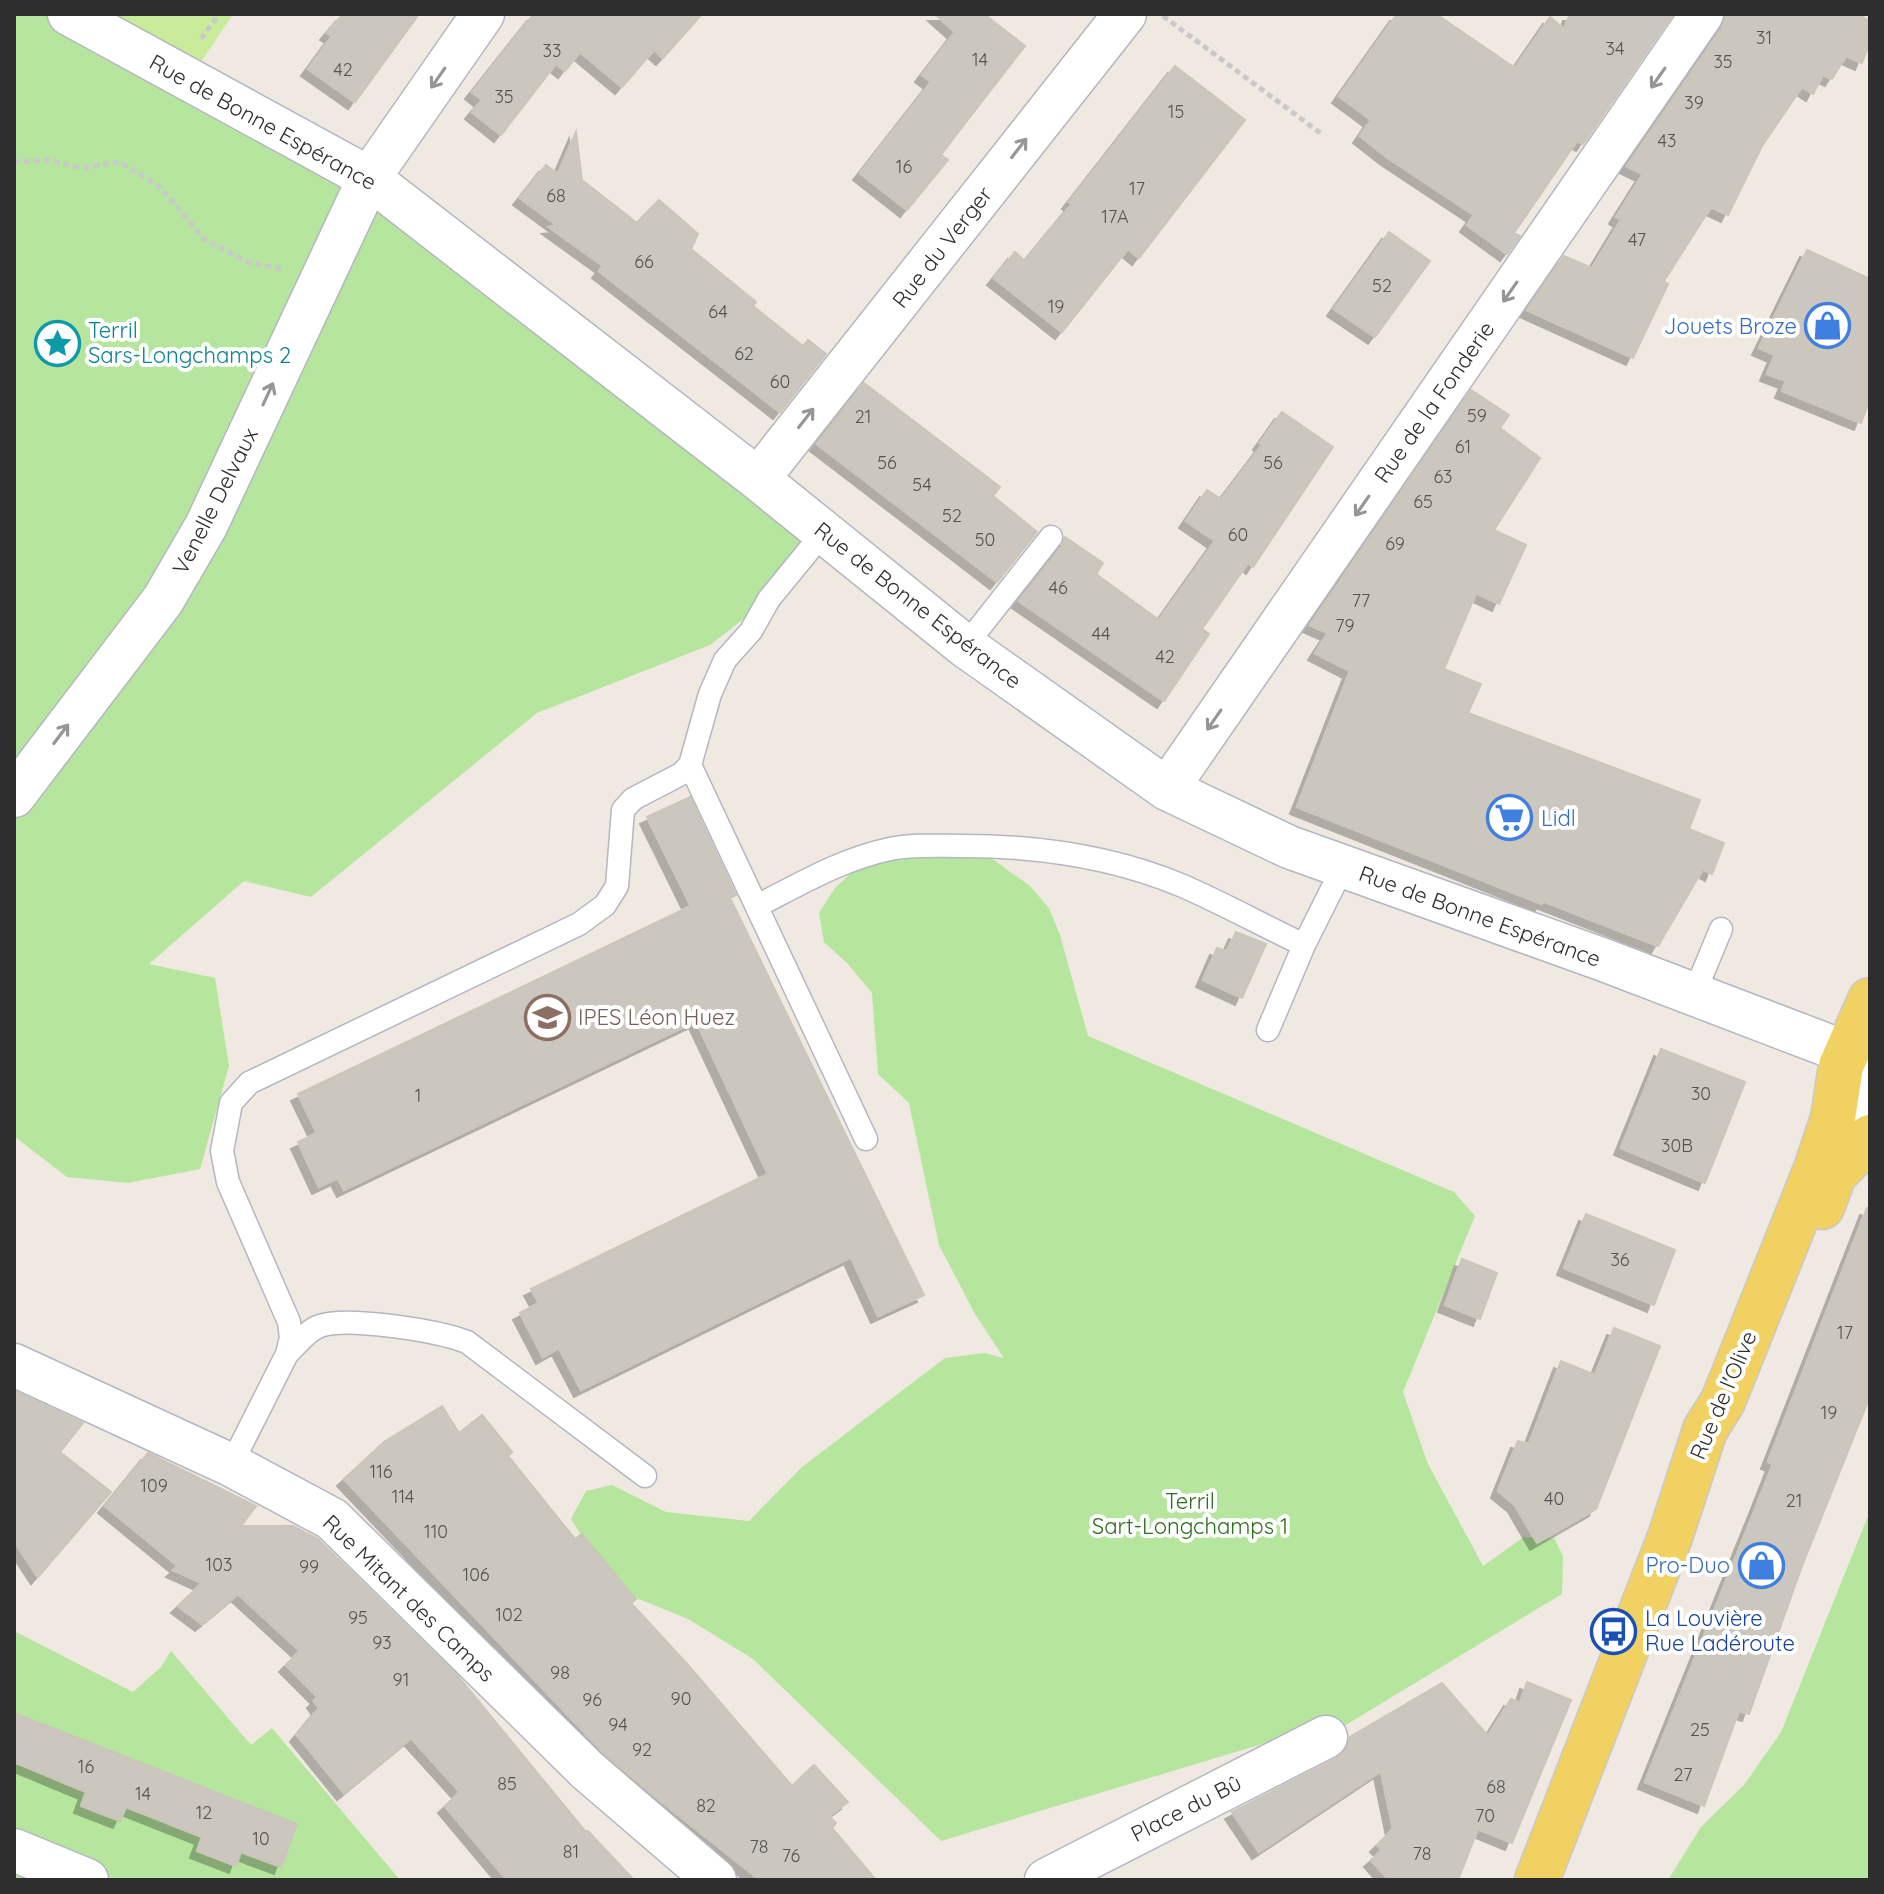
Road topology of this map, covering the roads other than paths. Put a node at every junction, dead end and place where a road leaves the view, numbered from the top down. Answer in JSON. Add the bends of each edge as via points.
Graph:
{"nodes":[{"id":1,"x":69,"y":14,"type":"edge"},
{"id":2,"x":483,"y":14,"type":"edge"},
{"id":3,"x":1125,"y":14,"type":"edge"},
{"id":4,"x":1702,"y":14,"type":"edge"},
{"id":5,"x":369,"y":178,"type":"junction"},
{"id":6,"x":758,"y":479,"type":"junction"},
{"id":7,"x":823,"y":533,"type":"junction"},
{"id":8,"x":1051,"y":537,"type":"dead end"},
{"id":9,"x":965,"y":646,"type":"junction"},
{"id":10,"x":690,"y":765,"type":"junction"},
{"id":11,"x":1167,"y":789,"type":"junction"},
{"id":12,"x":14,"y":796,"type":"edge"},
{"id":13,"x":1343,"y":867,"type":"junction"},
{"id":14,"x":757,"y":906,"type":"junction"},
{"id":15,"x":1721,"y":929,"type":"dead end"},
{"id":16,"x":1304,"y":945,"type":"junction"},
{"id":17,"x":1694,"y":994,"type":"junction"},
{"id":18,"x":1870,"y":1000,"type":"edge"},
{"id":19,"x":1268,"y":1030,"type":"dead end"},
{"id":20,"x":1845,"y":1052,"type":"junction"},
{"id":21,"x":1870,"y":1137,"type":"edge"},
{"id":22,"x":866,"y":1139,"type":"dead end"},
{"id":23,"x":1839,"y":1171,"type":"junction"},
{"id":24,"x":287,"y":1354,"type":"junction"},
{"id":25,"x":14,"y":1365,"type":"edge"},
{"id":26,"x":231,"y":1465,"type":"junction"},
{"id":27,"x":645,"y":1476,"type":"dead end"},
{"id":28,"x":1326,"y":1737,"type":"dead end"},
{"id":29,"x":14,"y":1850,"type":"edge"},
{"id":30,"x":87,"y":1880,"type":"edge"},
{"id":31,"x":715,"y":1880,"type":"edge"},
{"id":32,"x":1046,"y":1880,"type":"edge"},
{"id":33,"x":1537,"y":1880,"type":"edge"},
{"id":34,"x":1560,"y":1880,"type":"edge"}],
"edges":[{"from":1,"to":5,"type":"street","name":"Rue de Bonne Espérance"},
{"from":2,"to":5,"type":"street","name":"Venelle Delvaux","one_way":true},
{"from":6,"to":3,"type":"street","name":"Rue du Verger","one_way":true},
{"from":4,"to":11,"type":"street","name":"Rue de la Fonderie","one_way":true},
{"from":5,"to":6,"type":"street","name":"Rue de Bonne Espérance"},
{"from":12,"to":5,"type":"street","name":"Venelle Delvaux","one_way":true,"via":[[184,566]]},
{"from":6,"to":7,"type":"street","name":"Rue de Bonne Espérance"},
{"from":7,"to":9,"type":"street","name":"Rue de Bonne Espérance"},
{"from":7,"to":10,"type":"lane","via":[[725,660]]},
{"from":8,"to":9,"type":"lane"},
{"from":9,"to":11,"type":"street","name":"Rue de Bonne Espérance"},
{"from":10,"to":14,"type":"lane"},
{"from":10,"to":24,"type":"lane","via":[[623,810],[617,886],[605,905],[579,924],[249,1083],[231,1103],[222,1151],[228,1182],[289,1322]]},
{"from":11,"to":13,"type":"street","name":"Rue de Bonne Espérance"},
{"from":13,"to":16,"type":"lane"},
{"from":13,"to":17,"type":"street","name":"Rue de Bonne Espérance"},
{"from":14,"to":16,"type":"lane","via":[[853,859],[893,848],[1024,848],[1084,856],[1183,886]]},
{"from":14,"to":22,"type":"lane"},
{"from":15,"to":17,"type":"lane"},
{"from":16,"to":19,"type":"lane"},
{"from":17,"to":20,"type":"street","name":"Rue de Bonne Espérance"},
{"from":18,"to":20,"type":"main road","name":"Rue de l'Olive"},
{"from":20,"to":23,"type":"street","via":[[1865,1079],[1866,1094]]},
{"from":20,"to":33,"type":"main road","name":"Rue de l'Olive","via":[[1833,1118],[1816,1169],[1723,1401],[1705,1430],[1670,1537]]},
{"from":21,"to":23,"type":"main road","name":"Rue de l'Olive"},
{"from":23,"to":34,"type":"main road","name":"Rue de l'Olive"},
{"from":24,"to":26,"type":"lane"},
{"from":24,"to":27,"type":"lane","via":[[316,1327],[336,1322],[446,1334],[467,1342]]},
{"from":25,"to":26,"type":"street","name":"Rue Mitant des Camps"},
{"from":26,"to":31,"type":"street","name":"Rue Mitant des Camps","via":[[332,1519],[587,1770]]},
{"from":28,"to":32,"type":"street","name":"Place du Bû"},
{"from":29,"to":30,"type":"street"}]}
